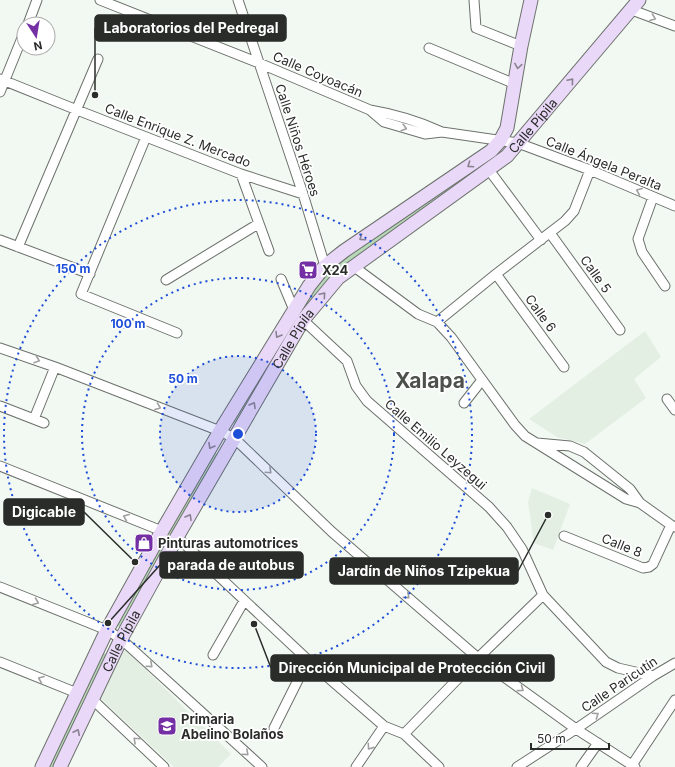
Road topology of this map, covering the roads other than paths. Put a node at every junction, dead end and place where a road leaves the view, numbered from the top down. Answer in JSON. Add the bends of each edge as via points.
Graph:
{"nodes":[{"id":1,"x":37,"y":0,"type":"edge"},
{"id":2,"x":100,"y":0,"type":"edge"},
{"id":3,"x":238,"y":0,"type":"edge"},
{"id":4,"x":474,"y":0,"type":"edge"},
{"id":5,"x":531,"y":0,"type":"edge"},
{"id":6,"x":636,"y":5,"type":"edge"},
{"id":7,"x":31,"y":16,"type":"edge"},
{"id":8,"x":675,"y":26,"type":"edge"},
{"id":9,"x":521,"y":46,"type":"junction"},
{"id":10,"x":430,"y":48,"type":"dead end"},
{"id":11,"x":16,"y":50,"type":"edge"},
{"id":12,"x":98,"y":59,"type":"dead end"},
{"id":13,"x":259,"y":63,"type":"junction"},
{"id":14,"x":2,"y":80,"type":"edge"},
{"id":15,"x":515,"y":84,"type":"junction"},
{"id":16,"x":0,"y":92,"type":"edge"},
{"id":17,"x":77,"y":110,"type":"junction"},
{"id":18,"x":146,"y":137,"type":"junction"},
{"id":19,"x":500,"y":141,"type":"junction"},
{"id":20,"x":518,"y":143,"type":"junction"},
{"id":21,"x":489,"y":170,"type":"junction"},
{"id":22,"x":590,"y":170,"type":"junction"},
{"id":23,"x":241,"y":174,"type":"junction"},
{"id":24,"x":303,"y":194,"type":"junction"},
{"id":25,"x":653,"y":197,"type":"junction"},
{"id":26,"x":675,"y":206,"type":"edge"},
{"id":27,"x":258,"y":224,"type":"junction"},
{"id":28,"x":550,"y":233,"type":"junction"},
{"id":29,"x":0,"y":240,"type":"edge"},
{"id":30,"x":542,"y":240,"type":"junction"},
{"id":31,"x":18,"y":247,"type":"junction"},
{"id":32,"x":269,"y":251,"type":"dead end"},
{"id":33,"x":325,"y":266,"type":"junction"},
{"id":34,"x":353,"y":266,"type":"junction"},
{"id":35,"x":90,"y":274,"type":"junction"},
{"id":36,"x":496,"y":274,"type":"junction"},
{"id":37,"x":281,"y":279,"type":"dead end"},
{"id":38,"x":166,"y":280,"type":"dead end"},
{"id":39,"x":665,"y":286,"type":"dead end"},
{"id":40,"x":294,"y":310,"type":"junction"},
{"id":41,"x":303,"y":320,"type":"junction"},
{"id":42,"x":437,"y":322,"type":"junction"},
{"id":43,"x":620,"y":330,"type":"dead end"},
{"id":44,"x":177,"y":334,"type":"dead end"},
{"id":45,"x":0,"y":348,"type":"edge"},
{"id":46,"x":55,"y":367,"type":"junction"},
{"id":47,"x":564,"y":367,"type":"dead end"},
{"id":48,"x":482,"y":380,"type":"junction"},
{"id":49,"x":668,"y":399,"type":"dead end"},
{"id":50,"x":464,"y":403,"type":"dead end"},
{"id":51,"x":0,"y":406,"type":"edge"},
{"id":52,"x":675,"y":410,"type":"edge"},
{"id":53,"x":34,"y":419,"type":"junction"},
{"id":54,"x":44,"y":423,"type":"dead end"},
{"id":55,"x":220,"y":431,"type":"junction"},
{"id":56,"x":234,"y":438,"type":"junction"},
{"id":57,"x":536,"y":443,"type":"junction"},
{"id":58,"x":0,"y":466,"type":"edge"},
{"id":59,"x":640,"y":503,"type":"junction"},
{"id":60,"x":673,"y":526,"type":"edge"},
{"id":61,"x":162,"y":531,"type":"junction"},
{"id":62,"x":564,"y":536,"type":"dead end"},
{"id":63,"x":177,"y":537,"type":"junction"},
{"id":64,"x":0,"y":587,"type":"edge"},
{"id":65,"x":543,"y":595,"type":"junction"},
{"id":66,"x":244,"y":601,"type":"junction"},
{"id":67,"x":107,"y":630,"type":"junction"},
{"id":68,"x":121,"y":639,"type":"junction"},
{"id":69,"x":213,"y":655,"type":"dead end"},
{"id":70,"x":478,"y":658,"type":"junction"},
{"id":71,"x":308,"y":660,"type":"junction"},
{"id":72,"x":0,"y":662,"type":"edge"},
{"id":73,"x":675,"y":663,"type":"edge"},
{"id":74,"x":653,"y":676,"type":"junction"},
{"id":75,"x":77,"y":693,"type":"junction"},
{"id":76,"x":92,"y":700,"type":"junction"},
{"id":77,"x":675,"y":700,"type":"edge"},
{"id":78,"x":384,"y":726,"type":"junction"},
{"id":79,"x":274,"y":728,"type":"dead end"},
{"id":80,"x":576,"y":729,"type":"junction"},
{"id":81,"x":404,"y":734,"type":"junction"},
{"id":82,"x":598,"y":743,"type":"junction"},
{"id":83,"x":633,"y":766,"type":"edge"},
{"id":84,"x":42,"y":767,"type":"edge"},
{"id":85,"x":60,"y":767,"type":"edge"},
{"id":86,"x":164,"y":767,"type":"edge"},
{"id":87,"x":262,"y":767,"type":"edge"},
{"id":88,"x":356,"y":767,"type":"edge"},
{"id":89,"x":439,"y":767,"type":"edge"},
{"id":90,"x":517,"y":767,"type":"edge"},
{"id":91,"x":581,"y":767,"type":"edge"}],
"edges":[{"from":1,"to":7,"type":"street"},
{"from":2,"to":13,"type":"street","name":"Calle Coyoacán"},
{"from":3,"to":13,"type":"street","name":"Calle Niños Héroes"},
{"from":4,"to":9,"type":"street","via":[[476,28]]},
{"from":5,"to":9,"type":"main road"},
{"from":6,"to":8,"type":"street","one_way":true},
{"from":20,"to":6,"type":"main road","name":"Calle Pípila","one_way":true},
{"from":9,"to":15,"type":"main road","one_way":true},
{"from":10,"to":15,"type":"street"},
{"from":11,"to":14,"type":"street"},
{"from":12,"to":17,"type":"street"},
{"from":13,"to":19,"type":"street","name":"Calle Coyoacán","via":[[370,110],[385,112],[442,132]]},
{"from":13,"to":24,"type":"street","name":"Calle Niños Héroes"},
{"from":14,"to":16,"type":"street"},
{"from":14,"to":17,"type":"street","name":"Calle Enrique Z. Mercado"},
{"from":15,"to":19,"type":"main road","via":[[507,128]]},
{"from":17,"to":18,"type":"street","name":"Calle Enrique Z. Mercado"},
{"from":17,"to":31,"type":"street"},
{"from":18,"to":23,"type":"street","name":"Calle Enrique Z. Mercado"},
{"from":18,"to":35,"type":"street"},
{"from":19,"to":20,"type":"street","name":"Calle Ángela Peralta"},
{"from":19,"to":33,"type":"main road","name":"Calle Pípila","one_way":true,"via":[[490,151]]},
{"from":20,"to":21,"type":"main road","name":"Calle Pípila","via":[[507,156]]},
{"from":20,"to":22,"type":"street","name":"Calle Ángela Peralta"},
{"from":21,"to":30,"type":"street"},
{"from":21,"to":34,"type":"main road","name":"Calle Pípila"},
{"from":25,"to":22,"type":"street","name":"Calle Ángela Peralta","one_way":true},
{"from":22,"to":28,"type":"street","via":[[574,211]]},
{"from":23,"to":24,"type":"street","name":"Calle Enrique Z. Mercado"},
{"from":23,"to":27,"type":"street"},
{"from":24,"to":33,"type":"street","name":"Calle Niños Héroes"},
{"from":25,"to":26,"type":"street","name":"Calle Ángela Peralta"},
{"from":25,"to":39,"type":"street","via":[[638,239],[642,252]]},
{"from":27,"to":32,"type":"street"},
{"from":27,"to":38,"type":"street"},
{"from":28,"to":30,"type":"street"},
{"from":28,"to":43,"type":"street","name":"Calle 5"},
{"from":29,"to":31,"type":"street"},
{"from":30,"to":36,"type":"street"},
{"from":31,"to":35,"type":"street"},
{"from":33,"to":40,"type":"main road","name":"Calle Pípila"},
{"from":41,"to":34,"type":"main road","name":"Calle Pípila","one_way":true,"via":[[338,278]]},
{"from":34,"to":42,"type":"street","via":[[418,314]]},
{"from":35,"to":44,"type":"street","via":[[81,294]]},
{"from":36,"to":42,"type":"street"},
{"from":36,"to":47,"type":"street","name":"Calle 6"},
{"from":37,"to":40,"type":"street"},
{"from":40,"to":55,"type":"main road","name":"Calle Pípila","one_way":true},
{"from":56,"to":41,"type":"main road","name":"Calle Pípila","one_way":true},
{"from":41,"to":65,"type":"street","name":"Calle Emilio Leyzegui","via":[[347,361],[356,386],[367,401],[489,507],[507,527],[522,549]]},
{"from":42,"to":48,"type":"street"},
{"from":45,"to":46,"type":"street","one_way":true},
{"from":46,"to":53,"type":"street"},
{"from":46,"to":55,"type":"street","one_way":true},
{"from":48,"to":50,"type":"street"},
{"from":48,"to":57,"type":"street","via":[[515,425]]},
{"from":49,"to":52,"type":"street"},
{"from":51,"to":53,"type":"street"},
{"from":53,"to":54,"type":"street"},
{"from":55,"to":56,"type":"street"},
{"from":55,"to":61,"type":"main road","name":"Calle Pípila","one_way":true},
{"from":63,"to":56,"type":"main road","name":"Calle Pípila","one_way":true},
{"from":56,"to":70,"type":"street","one_way":true,"via":[[332,532]]},
{"from":57,"to":59,"type":"street","via":[[626,499]]},
{"from":57,"to":59,"type":"street","via":[[570,446],[584,452],[630,489]]},
{"from":61,"to":58,"type":"street","one_way":true},
{"from":59,"to":60,"type":"street"},
{"from":60,"to":62,"type":"street","name":"Calle 8","via":[[653,564],[643,568]]},
{"from":61,"to":67,"type":"main road","name":"Calle Pípila"},
{"from":63,"to":66,"type":"street"},
{"from":63,"to":68,"type":"main road","name":"Calle Pípila"},
{"from":64,"to":67,"type":"street","one_way":true},
{"from":65,"to":70,"type":"street"},
{"from":65,"to":74,"type":"street","name":"Calle Emilio Leyzegui","via":[[606,662],[618,668]]},
{"from":66,"to":69,"type":"street"},
{"from":66,"to":71,"type":"street"},
{"from":67,"to":68,"type":"street"},
{"from":67,"to":75,"type":"main road","name":"Calle Pípila"},
{"from":68,"to":76,"type":"main road","name":"Calle Pípila"},
{"from":68,"to":87,"type":"street","one_way":true},
{"from":70,"to":80,"type":"street","one_way":true},
{"from":70,"to":81,"type":"street"},
{"from":71,"to":78,"type":"street"},
{"from":71,"to":79,"type":"street"},
{"from":75,"to":72,"type":"street","one_way":true},
{"from":73,"to":74,"type":"street","name":"Calle Paricutín"},
{"from":80,"to":74,"type":"street","name":"Calle Paricutín","one_way":true},
{"from":75,"to":84,"type":"main road","name":"Calle Pípila"},
{"from":85,"to":76,"type":"main road","name":"Calle Pípila","one_way":true},
{"from":86,"to":76,"type":"street","one_way":true},
{"from":77,"to":83,"type":"street"},
{"from":78,"to":81,"type":"street"},
{"from":78,"to":88,"type":"street","one_way":true},
{"from":80,"to":82,"type":"street"},
{"from":80,"to":90,"type":"street","name":"Calle Paricutín"},
{"from":81,"to":89,"type":"street"},
{"from":82,"to":83,"type":"street"},
{"from":82,"to":91,"type":"street"}]}
